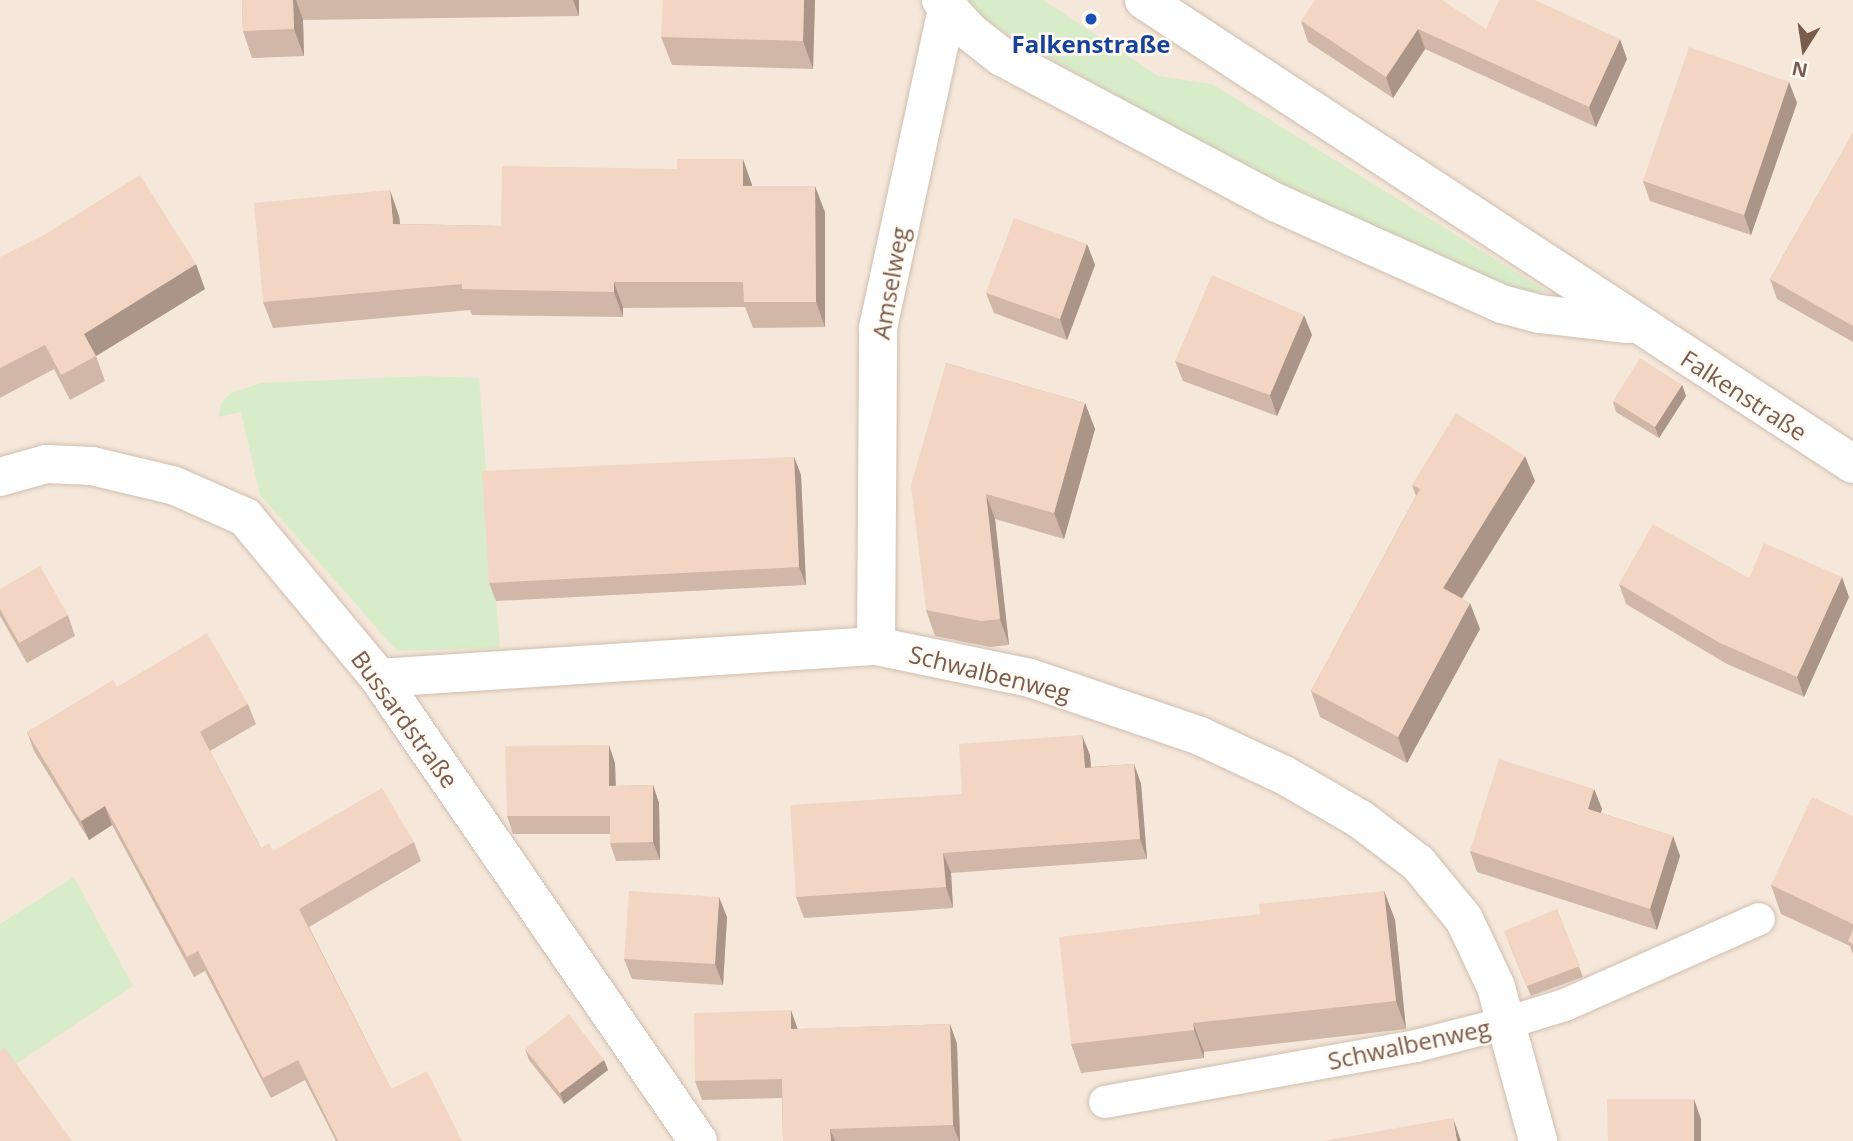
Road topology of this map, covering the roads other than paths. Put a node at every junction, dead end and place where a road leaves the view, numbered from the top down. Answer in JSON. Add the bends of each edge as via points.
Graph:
{"nodes":[{"id":1,"x":1144,"y":0,"type":"edge"},
{"id":2,"x":944,"y":5,"type":"edge"},
{"id":3,"x":1636,"y":325,"type":"junction"},
{"id":4,"x":1853,"y":464,"type":"edge"},
{"id":5,"x":0,"y":477,"type":"edge"},
{"id":6,"x":876,"y":646,"type":"junction"},
{"id":7,"x":379,"y":678,"type":"junction"},
{"id":8,"x":1759,"y":919,"type":"dead end"},
{"id":9,"x":1506,"y":1023,"type":"junction"},
{"id":10,"x":1105,"y":1102,"type":"dead end"},
{"id":11,"x":698,"y":1141,"type":"edge"},
{"id":12,"x":1538,"y":1141,"type":"edge"}],
"edges":[{"from":1,"to":3,"type":"street","name":"Falkenstraße"},
{"from":2,"to":3,"type":"street","name":"Falkenstraße","via":[[1002,57],[1153,140],[1456,286],[1540,314]]},
{"from":2,"to":6,"type":"street","name":"Amselweg","via":[[878,328]]},
{"from":3,"to":4,"type":"street","name":"Falkenstraße"},
{"from":5,"to":7,"type":"street","name":"Bussardstraße","via":[[46,464],[71,463],[145,477],[227,506],[250,523]]},
{"from":6,"to":7,"type":"street","name":"Schwalbenweg"},
{"from":6,"to":9,"type":"street","name":"Schwalbenweg","via":[[1030,678],[1200,736],[1284,775],[1360,819],[1418,863],[1464,919],[1496,987]]},
{"from":7,"to":11,"type":"street","name":"Bussardstraße"},
{"from":8,"to":9,"type":"lane","name":"Schwalbenweg","via":[[1565,1006]]},
{"from":9,"to":10,"type":"lane","name":"Schwalbenweg","via":[[1416,1046]]},
{"from":9,"to":12,"type":"street","name":"Schwalbenweg"}]}
